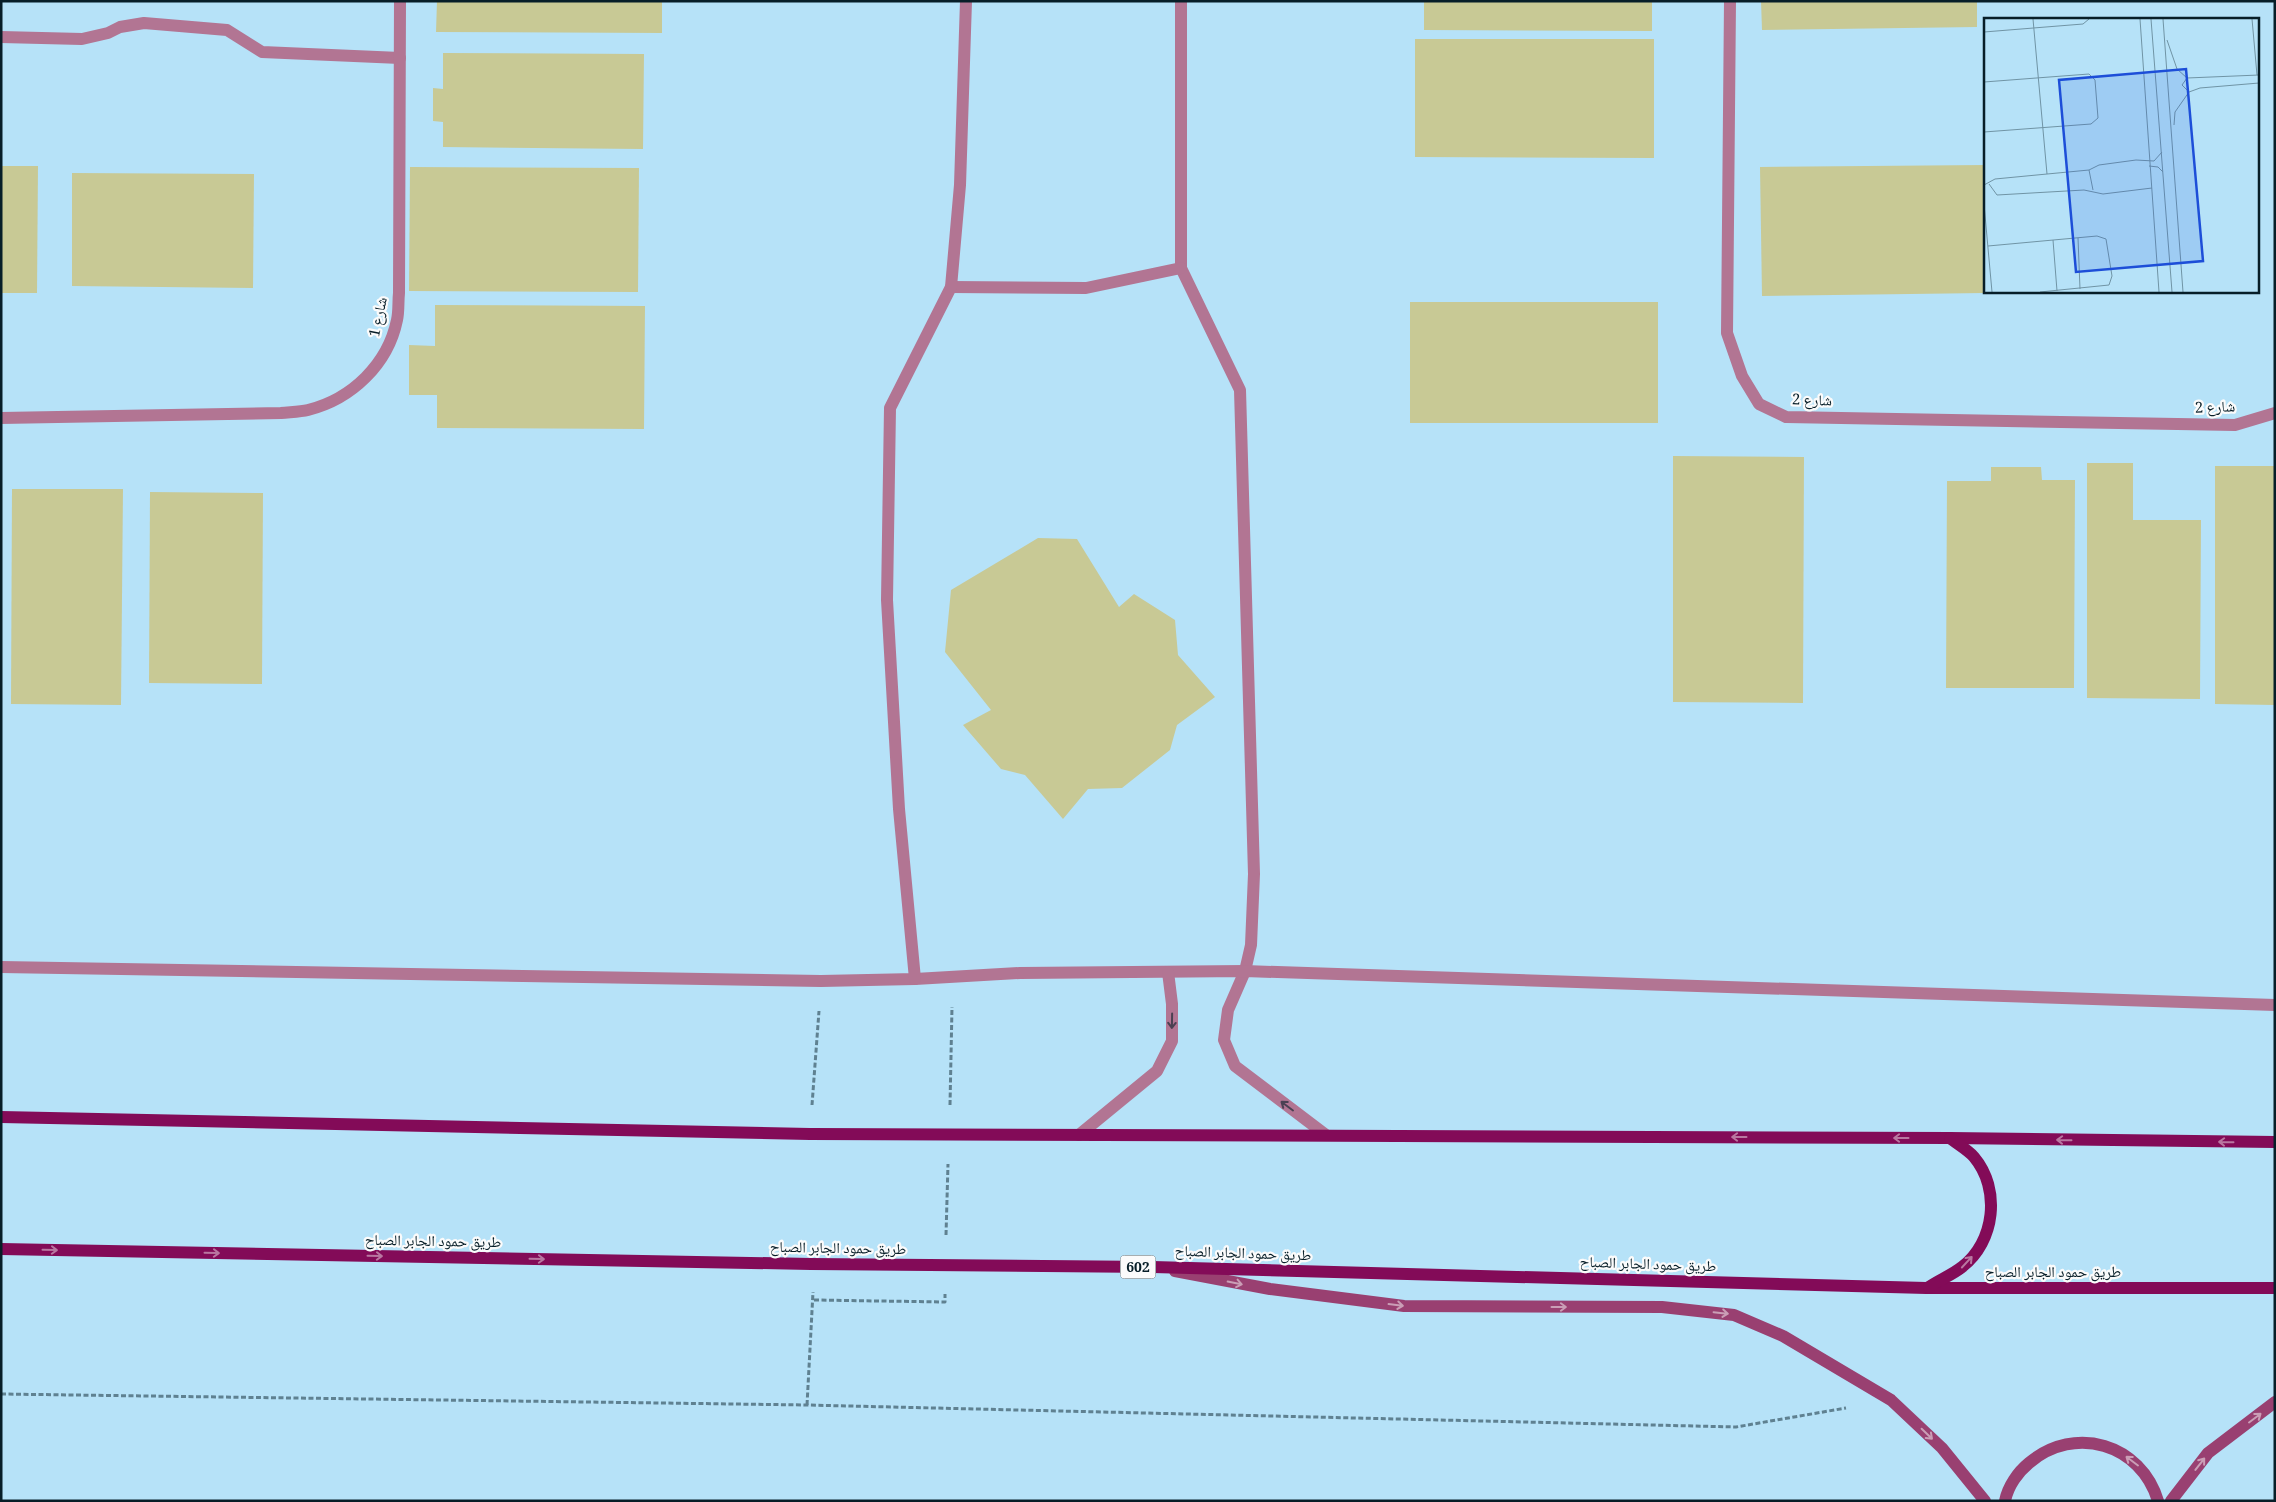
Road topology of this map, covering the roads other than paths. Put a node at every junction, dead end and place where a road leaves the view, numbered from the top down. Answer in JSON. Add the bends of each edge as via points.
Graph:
{"nodes":[{"id":1,"x":400,"y":1,"type":"edge"},
{"id":2,"x":966,"y":1,"type":"edge"},
{"id":3,"x":1181,"y":1,"type":"edge"},
{"id":4,"x":1730,"y":1,"type":"edge"},
{"id":5,"x":1,"y":37,"type":"edge"},
{"id":6,"x":400,"y":58,"type":"junction"},
{"id":7,"x":1181,"y":268,"type":"junction"},
{"id":8,"x":950,"y":287,"type":"junction"},
{"id":9,"x":2275,"y":413,"type":"edge"},
{"id":10,"x":1,"y":418,"type":"edge"},
{"id":11,"x":1,"y":967,"type":"edge"},
{"id":12,"x":1245,"y":971,"type":"junction"},
{"id":13,"x":1168,"y":972,"type":"junction"},
{"id":14,"x":914,"y":979,"type":"junction"},
{"id":15,"x":2275,"y":1005,"type":"edge"},
{"id":16,"x":1,"y":1117,"type":"edge"},
{"id":17,"x":1079,"y":1135,"type":"junction"},
{"id":18,"x":1326,"y":1136,"type":"junction"},
{"id":19,"x":1950,"y":1138,"type":"junction"},
{"id":20,"x":2275,"y":1142,"type":"edge"},
{"id":21,"x":1,"y":1249,"type":"edge"},
{"id":22,"x":1153,"y":1267,"type":"junction"},
{"id":23,"x":1926,"y":1288,"type":"junction"},
{"id":24,"x":2275,"y":1288,"type":"edge"},
{"id":25,"x":2275,"y":1402,"type":"edge"},
{"id":26,"x":1985,"y":1501,"type":"edge"},
{"id":27,"x":2005,"y":1501,"type":"edge"},
{"id":28,"x":2158,"y":1501,"type":"edge"},
{"id":29,"x":2171,"y":1501,"type":"edge"}],
"edges":[{"from":1,"to":6,"type":"street","name":"شارع 1"},
{"from":2,"to":8,"type":"street","via":[[960,185]]},
{"from":3,"to":7,"type":"street"},
{"from":4,"to":9,"type":"street","name":"شارع 2","via":[[1727,333],[1742,376],[1759,404],[1786,417],[2235,425]]},
{"from":5,"to":6,"type":"street","via":[[82,39],[144,23],[227,30],[262,52]]},
{"from":6,"to":10,"type":"street","name":"شارع 1","via":[[397,320],[389,345],[375,368],[356,387],[333,401],[308,410],[281,413]]},
{"from":7,"to":8,"type":"street","via":[[1086,288]]},
{"from":7,"to":12,"type":"street","via":[[1240,390],[1254,840],[1251,945]]},
{"from":8,"to":14,"type":"street","via":[[890,408],[887,600],[899,809]]},
{"from":11,"to":14,"type":"street"},
{"from":12,"to":13,"type":"street"},
{"from":12,"to":15,"type":"street"},
{"from":18,"to":12,"type":"street","one_way":true,"via":[[1235,1066],[1224,1040],[1228,1010]]},
{"from":13,"to":14,"type":"street","via":[[1020,973]]},
{"from":13,"to":17,"type":"street","one_way":true,"via":[[1172,1041],[1157,1071]]},
{"from":16,"to":17,"type":"main road","via":[[810,1134]]},
{"from":17,"to":18,"type":"main road"},
{"from":19,"to":18,"type":"main road","one_way":true},
{"from":20,"to":19,"type":"main road","one_way":true},
{"from":23,"to":19,"type":"main road","one_way":true,"via":[[1963,1267],[1983,1244],[1992,1215],[1989,1184],[1974,1157]]},
{"from":21,"to":22,"type":"main road","name":"طريق حمود الجابر الصباح","number":"602","one_way":true},
{"from":22,"to":23,"type":"main road","name":"طريق حمود الجابر الصباح","number":"602"},
{"from":22,"to":26,"type":"street","one_way":true,"via":[[1270,1289],[1404,1306],[1662,1307],[1734,1315],[1783,1336],[1891,1400],[1942,1448]]},
{"from":23,"to":24,"type":"main road","name":"طريق حمود الجابر الصباح","number":"602"},
{"from":29,"to":25,"type":"street","one_way":true,"via":[[2208,1453]]},
{"from":28,"to":27,"type":"street","one_way":true,"via":[[2154,1487],[2139,1466],[2117,1450],[2092,1442],[2065,1443],[2040,1453],[2020,1470],[2006,1493]]}]}
